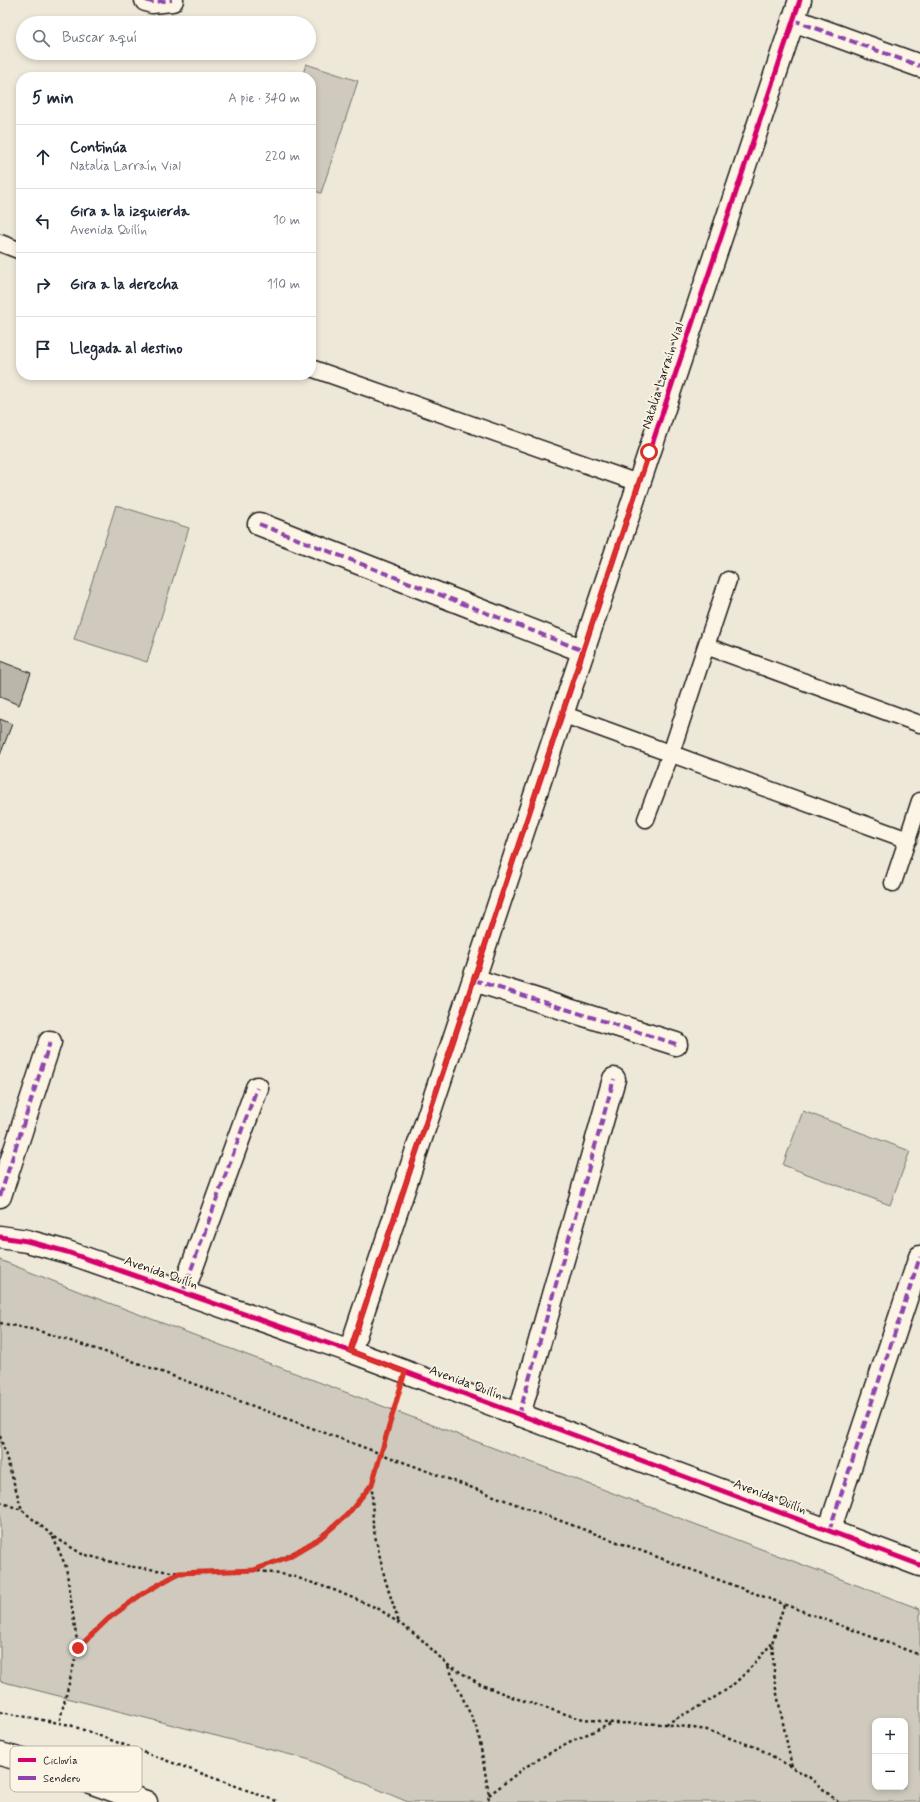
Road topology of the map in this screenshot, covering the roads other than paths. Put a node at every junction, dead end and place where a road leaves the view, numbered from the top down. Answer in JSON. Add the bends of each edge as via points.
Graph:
{"nodes":[{"id":1,"x":146,"y":0,"type":"edge"},
{"id":2,"x":172,"y":0,"type":"edge"},
{"id":3,"x":800,"y":0,"type":"edge"},
{"id":4,"x":793,"y":20,"type":"junction"},
{"id":5,"x":920,"y":66,"type":"edge"},
{"id":6,"x":0,"y":243,"type":"edge"},
{"id":7,"x":16,"y":249,"type":"edge"},
{"id":8,"x":316,"y":370,"type":"edge"},
{"id":9,"x":638,"y":483,"type":"junction"},
{"id":10,"x":259,"y":524,"type":"dead end"},
{"id":11,"x":728,"y":580,"type":"dead end"},
{"id":12,"x":706,"y":646,"type":"junction"},
{"id":13,"x":584,"y":651,"type":"junction"},
{"id":14,"x":562,"y":714,"type":"junction"},
{"id":15,"x":920,"y":724,"type":"edge"},
{"id":16,"x":671,"y":753,"type":"junction"},
{"id":17,"x":920,"y":801,"type":"edge"},
{"id":18,"x":646,"y":819,"type":"dead end"},
{"id":19,"x":908,"y":840,"type":"junction"},
{"id":20,"x":893,"y":883,"type":"dead end"},
{"id":21,"x":474,"y":980,"type":"junction"},
{"id":22,"x":50,"y":1042,"type":"dead end"},
{"id":23,"x":676,"y":1044,"type":"dead end"},
{"id":24,"x":614,"y":1079,"type":"dead end"},
{"id":25,"x":257,"y":1088,"type":"dead end"},
{"id":26,"x":0,"y":1196,"type":"edge"},
{"id":27,"x":0,"y":1237,"type":"edge"},
{"id":28,"x":920,"y":1257,"type":"edge"},
{"id":29,"x":183,"y":1292,"type":"junction"},
{"id":30,"x":350,"y":1351,"type":"junction"},
{"id":31,"x":519,"y":1415,"type":"junction"},
{"id":32,"x":829,"y":1531,"type":"junction"},
{"id":33,"x":920,"y":1565,"type":"edge"},
{"id":34,"x":0,"y":1754,"type":"edge"},
{"id":35,"x":10,"y":1757,"type":"edge"},
{"id":36,"x":118,"y":1792,"type":"edge"},
{"id":37,"x":146,"y":1802,"type":"edge"}],
"edges":[{"from":1,"to":2,"type":"street"},
{"from":3,"to":4,"type":"street","name":"Natalia Larraín Vial"},
{"from":4,"to":5,"type":"street"},
{"from":4,"to":9,"type":"street","name":"Natalia Larraín Vial"},
{"from":6,"to":7,"type":"lane"},
{"from":8,"to":9,"type":"lane"},
{"from":9,"to":13,"type":"street","name":"Natalia Larraín Vial"},
{"from":10,"to":13,"type":"street"},
{"from":11,"to":12,"type":"lane"},
{"from":12,"to":15,"type":"lane"},
{"from":12,"to":16,"type":"lane"},
{"from":13,"to":14,"type":"street","name":"Natalia Larraín Vial"},
{"from":14,"to":16,"type":"lane"},
{"from":14,"to":21,"type":"street","name":"Natalia Larraín Vial"},
{"from":16,"to":18,"type":"lane"},
{"from":16,"to":19,"type":"lane"},
{"from":17,"to":19,"type":"lane"},
{"from":19,"to":20,"type":"lane"},
{"from":21,"to":23,"type":"street"},
{"from":21,"to":30,"type":"street","name":"Natalia Larraín Vial"},
{"from":22,"to":26,"type":"street"},
{"from":24,"to":31,"type":"street"},
{"from":25,"to":29,"type":"street"},
{"from":27,"to":29,"type":"street","name":"Avenida Quilín","via":[[67,1252]]},
{"from":28,"to":32,"type":"street"},
{"from":29,"to":30,"type":"street","name":"Avenida Quilín"},
{"from":30,"to":31,"type":"street","name":"Avenida Quilín"},
{"from":31,"to":32,"type":"street","name":"Avenida Quilín"},
{"from":32,"to":33,"type":"street","name":"Avenida Quilín"},
{"from":34,"to":35,"type":"street"},
{"from":36,"to":37,"type":"street"}]}
